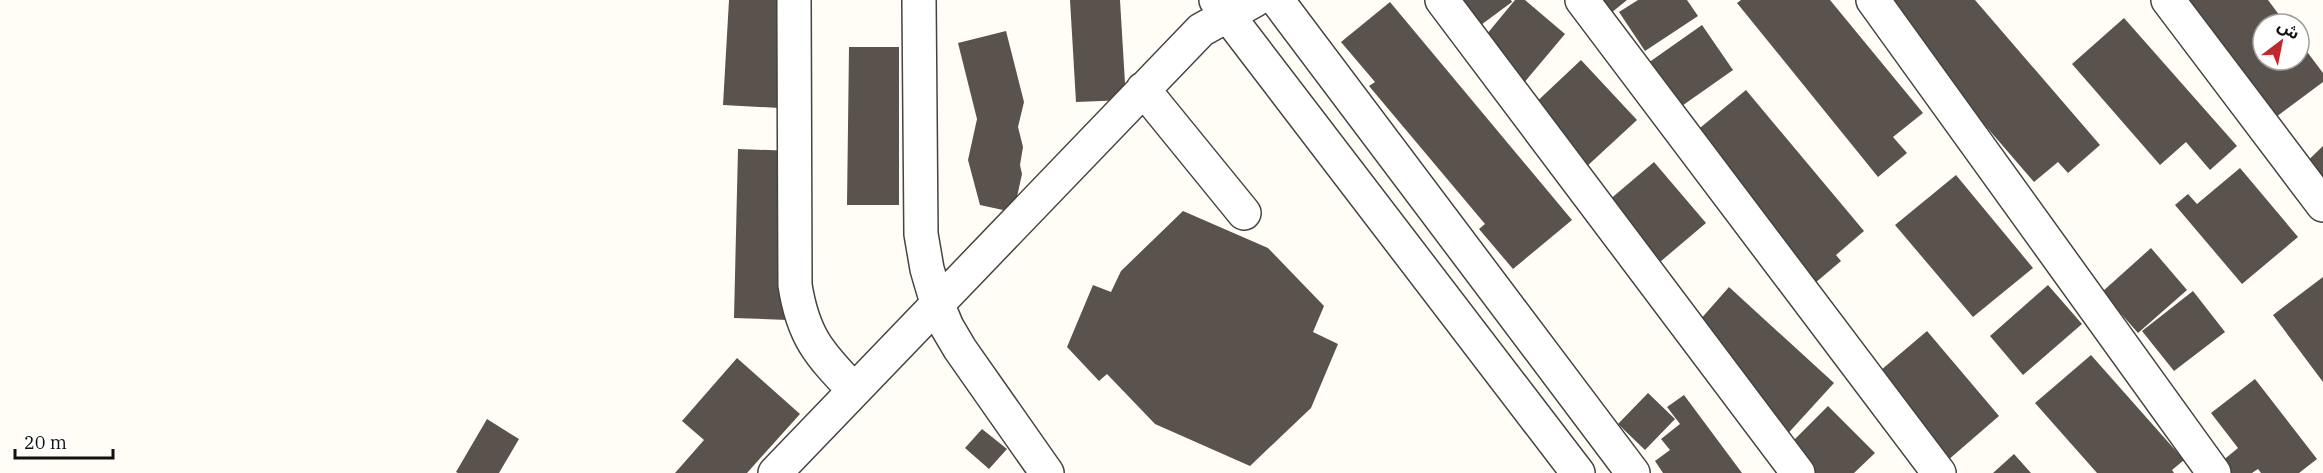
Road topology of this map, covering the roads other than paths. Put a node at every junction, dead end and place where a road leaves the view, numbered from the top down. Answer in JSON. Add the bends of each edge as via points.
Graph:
{"nodes":[{"id":1,"x":794,"y":0,"type":"edge"},
{"id":2,"x":919,"y":0,"type":"edge"},
{"id":3,"x":1277,"y":0,"type":"edge"},
{"id":4,"x":1442,"y":0,"type":"edge"},
{"id":5,"x":1582,"y":0,"type":"edge"},
{"id":6,"x":1874,"y":0,"type":"edge"},
{"id":7,"x":2168,"y":0,"type":"edge"},
{"id":8,"x":1233,"y":5,"type":"edge"},
{"id":9,"x":1143,"y":89,"type":"junction"},
{"id":10,"x":2323,"y":205,"type":"edge"},
{"id":11,"x":1244,"y":213,"type":"dead end"},
{"id":12,"x":937,"y":303,"type":"junction"},
{"id":13,"x":854,"y":390,"type":"junction"},
{"id":14,"x":775,"y":473,"type":"edge"},
{"id":15,"x":1047,"y":473,"type":"edge"},
{"id":16,"x":1578,"y":473,"type":"edge"},
{"id":17,"x":1633,"y":473,"type":"edge"},
{"id":18,"x":1798,"y":473,"type":"edge"},
{"id":19,"x":1939,"y":473,"type":"edge"},
{"id":20,"x":2214,"y":473,"type":"edge"}],
"edges":[{"from":1,"to":13,"type":"street","via":[[798,307],[814,345]]},
{"from":2,"to":12,"type":"street","via":[[921,234]]},
{"from":3,"to":17,"type":"street"},
{"from":4,"to":18,"type":"street"},
{"from":5,"to":19,"type":"street"},
{"from":6,"to":20,"type":"street"},
{"from":7,"to":10,"type":"street"},
{"from":8,"to":9,"type":"street","via":[[1201,30]]},
{"from":8,"to":16,"type":"street"},
{"from":9,"to":11,"type":"street"},
{"from":9,"to":12,"type":"street"},
{"from":12,"to":13,"type":"street"},
{"from":12,"to":15,"type":"street","via":[[960,349]]},
{"from":13,"to":14,"type":"street"}]}
